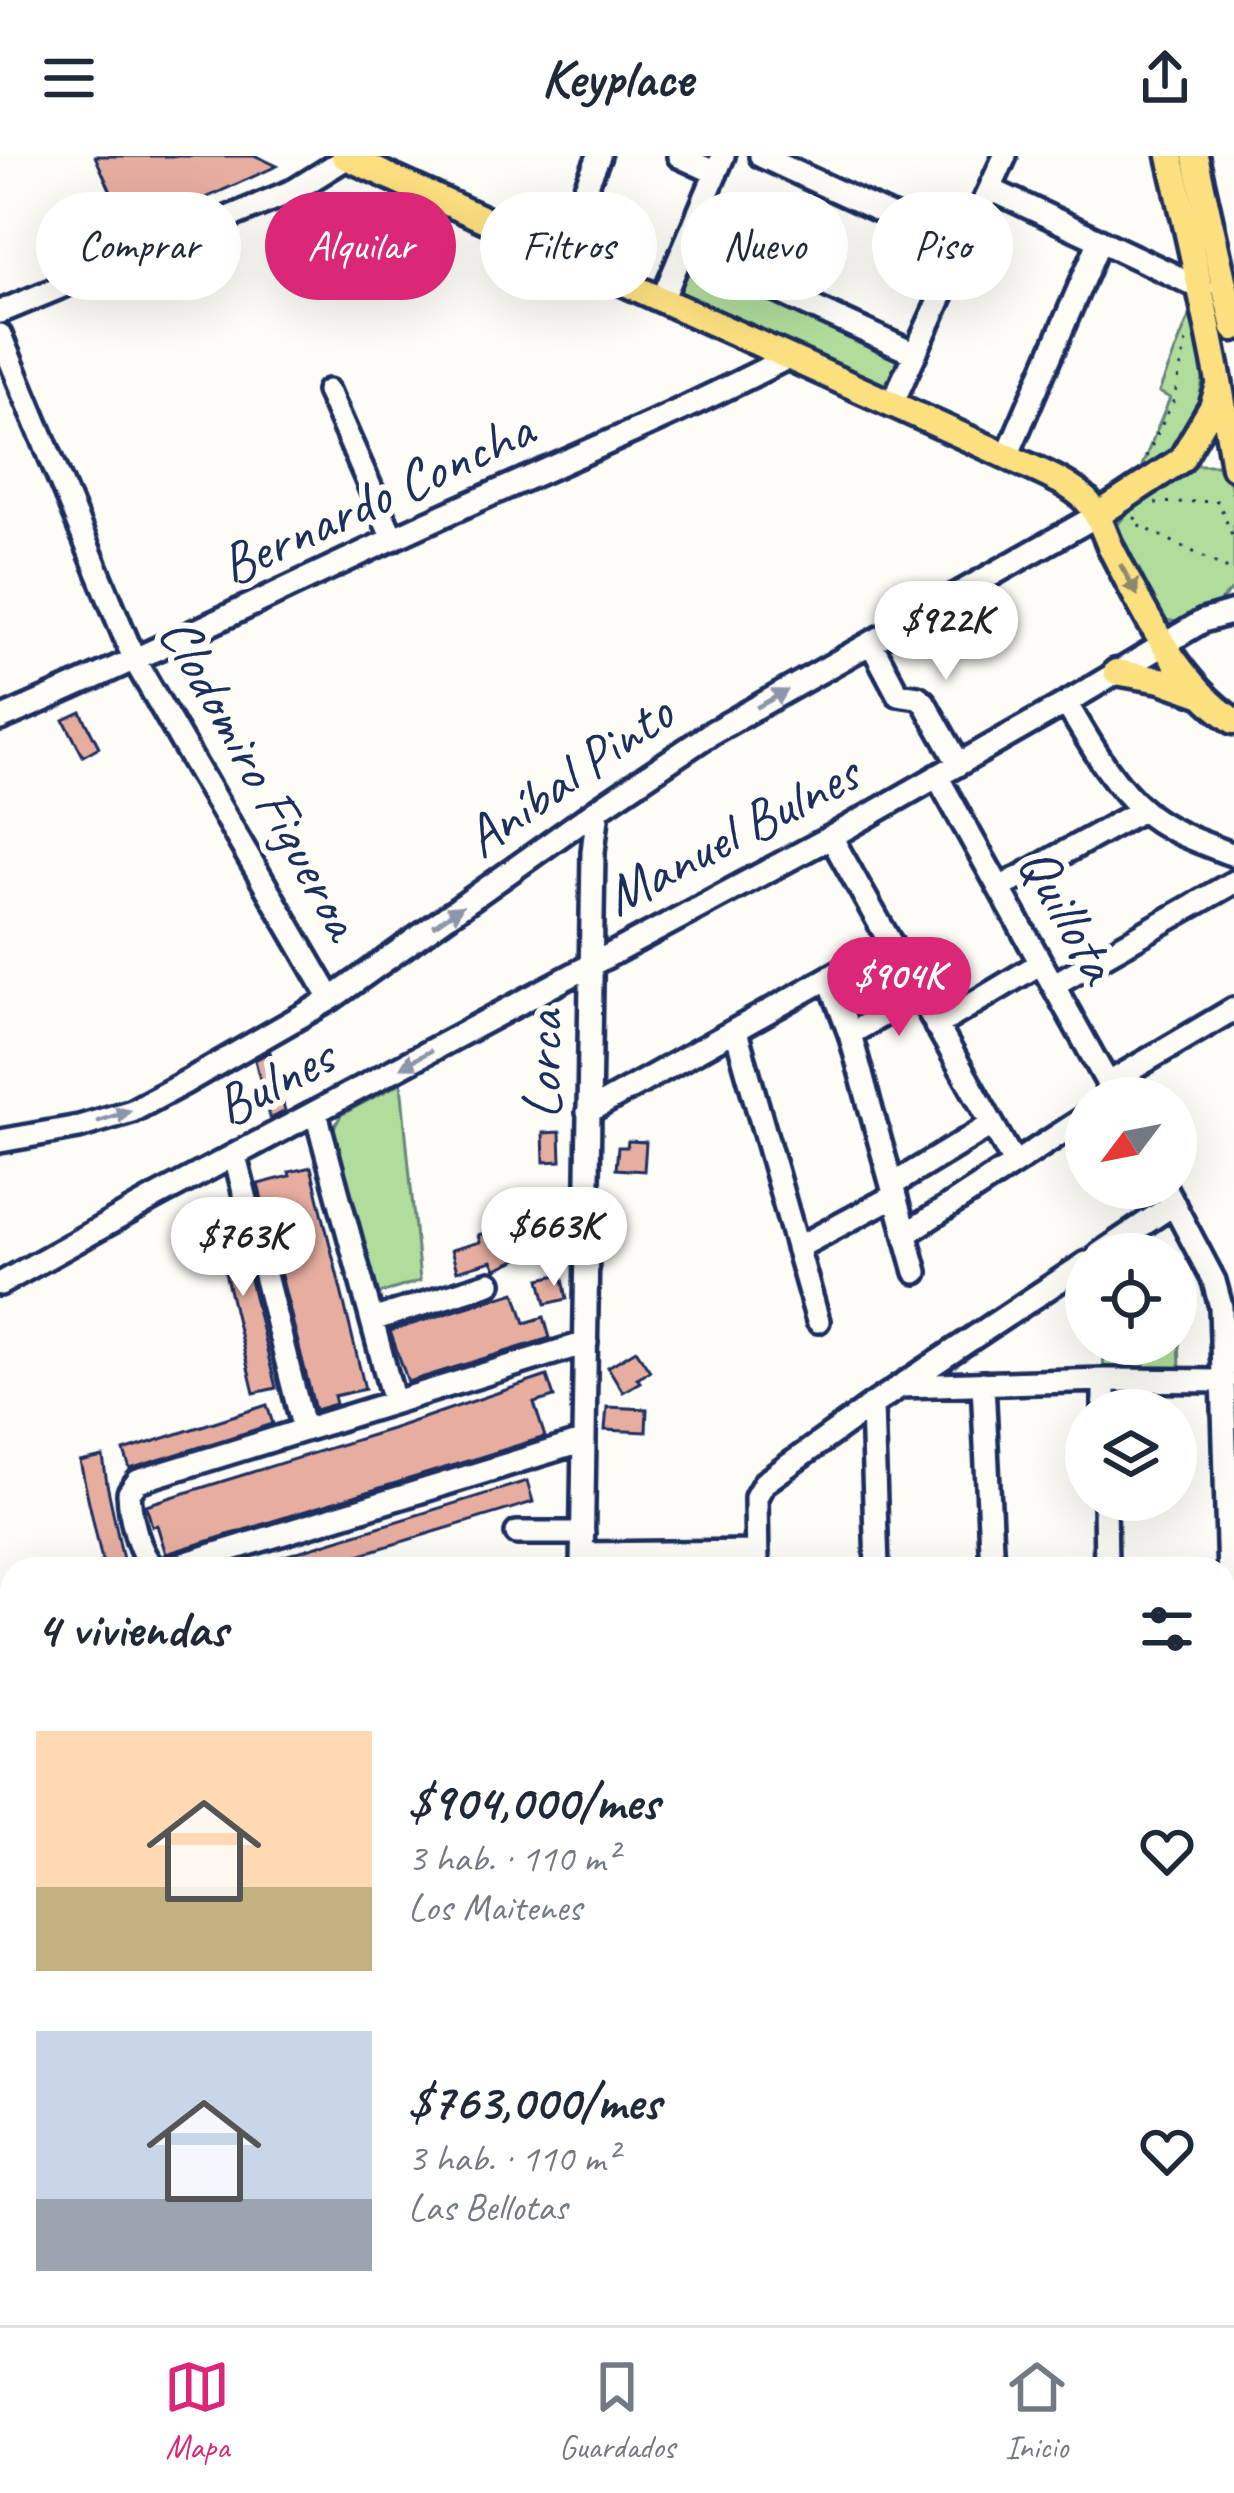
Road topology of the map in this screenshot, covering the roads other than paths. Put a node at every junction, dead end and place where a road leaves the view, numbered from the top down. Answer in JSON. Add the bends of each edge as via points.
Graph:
{"nodes":[{"id":1,"x":598,"y":156,"type":"edge"},
{"id":2,"x":679,"y":156,"type":"edge"},
{"id":3,"x":761,"y":156,"type":"edge"},
{"id":4,"x":1170,"y":156,"type":"edge"},
{"id":5,"x":1195,"y":156,"type":"edge"},
{"id":6,"x":346,"y":157,"type":"edge"},
{"id":7,"x":1002,"y":157,"type":"edge"},
{"id":8,"x":719,"y":165,"type":"edge"},
{"id":9,"x":990,"y":189,"type":"junction"},
{"id":10,"x":583,"y":192,"type":"edge"},
{"id":11,"x":989,"y":192,"type":"edge"},
{"id":12,"x":872,"y":207,"type":"edge"},
{"id":13,"x":480,"y":218,"type":"edge"},
{"id":14,"x":1100,"y":240,"type":"junction"},
{"id":15,"x":681,"y":255,"type":"edge"},
{"id":16,"x":1203,"y":289,"type":"junction"},
{"id":17,"x":657,"y":298,"type":"edge"},
{"id":18,"x":662,"y":300,"type":"junction"},
{"id":19,"x":797,"y":300,"type":"edge"},
{"id":20,"x":939,"y":300,"type":"edge"},
{"id":21,"x":0,"y":312,"type":"edge"},
{"id":22,"x":1234,"y":328,"type":"edge"},
{"id":23,"x":0,"y":334,"type":"edge"},
{"id":24,"x":915,"y":354,"type":"junction"},
{"id":25,"x":789,"y":357,"type":"junction"},
{"id":26,"x":1221,"y":378,"type":"junction"},
{"id":27,"x":328,"y":391,"type":"dead end"},
{"id":28,"x":892,"y":404,"type":"junction"},
{"id":29,"x":1007,"y":456,"type":"junction"},
{"id":30,"x":1181,"y":460,"type":"junction"},
{"id":31,"x":1234,"y":462,"type":"edge"},
{"id":32,"x":1098,"y":515,"type":"junction"},
{"id":33,"x":392,"y":539,"type":"junction"},
{"id":34,"x":1234,"y":612,"type":"edge"},
{"id":35,"x":871,"y":643,"type":"junction"},
{"id":36,"x":1164,"y":643,"type":"junction"},
{"id":37,"x":135,"y":662,"type":"junction"},
{"id":38,"x":1116,"y":672,"type":"junction"},
{"id":39,"x":1204,"y":696,"type":"junction"},
{"id":40,"x":1066,"y":703,"type":"junction"},
{"id":41,"x":0,"y":719,"type":"edge"},
{"id":42,"x":1234,"y":722,"type":"edge"},
{"id":43,"x":958,"y":764,"type":"junction"},
{"id":44,"x":938,"y":776,"type":"junction"},
{"id":45,"x":598,"y":809,"type":"junction"},
{"id":46,"x":1142,"y":810,"type":"junction"},
{"id":47,"x":566,"y":832,"type":"junction"},
{"id":48,"x":831,"y":837,"type":"junction"},
{"id":49,"x":593,"y":852,"type":"junction"},
{"id":50,"x":1234,"y":855,"type":"edge"},
{"id":51,"x":1234,"y":882,"type":"edge"},
{"id":52,"x":1000,"y":887,"type":"junction"},
{"id":53,"x":891,"y":943,"type":"junction"},
{"id":54,"x":592,"y":963,"type":"junction"},
{"id":55,"x":1041,"y":963,"type":"junction"},
{"id":56,"x":830,"y":978,"type":"junction"},
{"id":57,"x":1053,"y":985,"type":"junction"},
{"id":58,"x":919,"y":994,"type":"junction"},
{"id":59,"x":331,"y":1000,"type":"junction"},
{"id":60,"x":1234,"y":1009,"type":"edge"},
{"id":61,"x":936,"y":1027,"type":"junction"},
{"id":62,"x":736,"y":1031,"type":"junction"},
{"id":63,"x":850,"y":1034,"type":"junction"},
{"id":64,"x":1103,"y":1077,"type":"edge"},
{"id":65,"x":1132,"y":1077,"type":"edge"},
{"id":66,"x":589,"y":1112,"type":"junction"},
{"id":67,"x":316,"y":1113,"type":"junction"},
{"id":68,"x":991,"y":1125,"type":"junction"},
{"id":69,"x":1065,"y":1130,"type":"edge"},
{"id":70,"x":0,"y":1141,"type":"edge"},
{"id":71,"x":235,"y":1156,"type":"junction"},
{"id":72,"x":1014,"y":1162,"type":"junction"},
{"id":73,"x":893,"y":1191,"type":"junction"},
{"id":74,"x":1154,"y":1209,"type":"edge"},
{"id":75,"x":1177,"y":1209,"type":"edge"},
{"id":76,"x":1125,"y":1233,"type":"edge"},
{"id":77,"x":906,"y":1234,"type":"junction"},
{"id":78,"x":796,"y":1248,"type":"junction"},
{"id":79,"x":916,"y":1272,"type":"dead end"},
{"id":80,"x":1065,"y":1277,"type":"edge"},
{"id":81,"x":490,"y":1283,"type":"dead end"},
{"id":82,"x":0,"y":1284,"type":"edge"},
{"id":83,"x":372,"y":1320,"type":"junction"},
{"id":84,"x":818,"y":1321,"type":"dead end"},
{"id":85,"x":586,"y":1343,"type":"junction"},
{"id":86,"x":1104,"y":1380,"type":"junction"},
{"id":87,"x":1225,"y":1381,"type":"junction"},
{"id":88,"x":983,"y":1383,"type":"junction"},
{"id":89,"x":899,"y":1386,"type":"junction"},
{"id":90,"x":1104,"y":1389,"type":"edge"},
{"id":91,"x":394,"y":1402,"type":"junction"},
{"id":92,"x":872,"y":1405,"type":"junction"},
{"id":93,"x":304,"y":1430,"type":"junction"},
{"id":94,"x":584,"y":1441,"type":"junction"},
{"id":95,"x":1105,"y":1521,"type":"edge"},
{"id":96,"x":517,"y":1533,"type":"dead end"},
{"id":97,"x":583,"y":1552,"type":"edge"},
{"id":98,"x":146,"y":1557,"type":"edge"},
{"id":99,"x":206,"y":1557,"type":"edge"},
{"id":100,"x":692,"y":1557,"type":"edge"},
{"id":101,"x":757,"y":1557,"type":"edge"},
{"id":102,"x":877,"y":1557,"type":"edge"},
{"id":103,"x":991,"y":1557,"type":"edge"},
{"id":104,"x":1106,"y":1557,"type":"edge"},
{"id":105,"x":1228,"y":1557,"type":"edge"}],
"edges":[{"from":1,"to":10,"type":"street"},
{"from":2,"to":8,"type":"street"},
{"from":3,"to":12,"type":"street"},
{"from":4,"to":16,"type":"main road"},
{"from":5,"to":22,"type":"main road"},
{"from":6,"to":13,"type":"main road"},
{"from":6,"to":21,"type":"street","via":[[296,190]]},
{"from":7,"to":9,"type":"street"},
{"from":9,"to":11,"type":"street"},
{"from":9,"to":14,"type":"street"},
{"from":14,"to":16,"type":"street"},
{"from":14,"to":29,"type":"street"},
{"from":15,"to":18,"type":"street"},
{"from":16,"to":26,"type":"main road"},
{"from":17,"to":18,"type":"main road"},
{"from":18,"to":25,"type":"main road"},
{"from":19,"to":24,"type":"street"},
{"from":20,"to":24,"type":"street"},
{"from":23,"to":37,"type":"street","name":"Clodomiro Figueroa"},
{"from":24,"to":28,"type":"street"},
{"from":25,"to":28,"type":"main road"},
{"from":25,"to":33,"type":"street","name":"Bernardo Concha"},
{"from":26,"to":30,"type":"main road","name":"Aníbal Pinto"},
{"from":26,"to":31,"type":"main road"},
{"from":27,"to":33,"type":"street"},
{"from":28,"to":29,"type":"main road"},
{"from":29,"to":32,"type":"main road","via":[[1070,488]]},
{"from":30,"to":31,"type":"main road"},
{"from":30,"to":32,"type":"main road","name":"Aníbal Pinto"},
{"from":32,"to":35,"type":"street","name":"Aníbal Pinto"},
{"from":32,"to":36,"type":"main road","one_way":true},
{"from":33,"to":37,"type":"street","name":"Bernardo Concha"},
{"from":34,"to":36,"type":"street"},
{"from":35,"to":43,"type":"street","via":[[898,694],[924,702]]},
{"from":45,"to":35,"type":"street","name":"Aníbal Pinto","one_way":true},
{"from":36,"to":38,"type":"street","name":"Manuel Bulnes"},
{"from":36,"to":39,"type":"main road"},
{"from":37,"to":41,"type":"street","name":"Bernardo Concha"},
{"from":37,"to":59,"type":"street","name":"Clodomiro Figueroa"},
{"from":38,"to":39,"type":"main road"},
{"from":38,"to":40,"type":"street","name":"Manuel Bulnes"},
{"from":39,"to":42,"type":"main road"},
{"from":40,"to":43,"type":"street","name":"Manuel Bulnes"},
{"from":40,"to":46,"type":"street"},
{"from":43,"to":44,"type":"street","name":"Manuel Bulnes"},
{"from":44,"to":48,"type":"street","name":"Manuel Bulnes"},
{"from":44,"to":52,"type":"street","name":"Quillota"},
{"from":45,"to":47,"type":"street","name":"Aníbal Pinto"},
{"from":45,"to":49,"type":"street","name":"Lorca"},
{"from":46,"to":50,"type":"street"},
{"from":46,"to":52,"type":"street"},
{"from":47,"to":49,"type":"street"},
{"from":59,"to":47,"type":"street","name":"Aníbal Pinto","one_way":true},
{"from":48,"to":53,"type":"street"},
{"from":48,"to":54,"type":"street","name":"Manuel Bulnes"},
{"from":49,"to":54,"type":"street","name":"Lorca"},
{"from":51,"to":57,"type":"street"},
{"from":52,"to":55,"type":"street","name":"Quillota"},
{"from":53,"to":56,"type":"street"},
{"from":53,"to":58,"type":"street"},
{"from":54,"to":66,"type":"street","name":"Lorca"},
{"from":54,"to":67,"type":"street","name":"Bulnes","one_way":true},
{"from":55,"to":57,"type":"street","name":"Quillota"},
{"from":55,"to":61,"type":"street"},
{"from":56,"to":62,"type":"street"},
{"from":56,"to":63,"type":"street"},
{"from":57,"to":64,"type":"street","name":"Quillota"},
{"from":58,"to":61,"type":"street"},
{"from":58,"to":63,"type":"street"},
{"from":70,"to":59,"type":"street","name":"Aníbal Pinto","one_way":true,"via":[[132,1111]]},
{"from":60,"to":65,"type":"street"},
{"from":61,"to":68,"type":"street"},
{"from":62,"to":66,"type":"street"},
{"from":62,"to":78,"type":"street"},
{"from":63,"to":73,"type":"street"},
{"from":66,"to":85,"type":"street","name":"Lorca"},
{"from":67,"to":71,"type":"street","name":"Bulnes"},
{"from":67,"to":83,"type":"street"},
{"from":68,"to":72,"type":"street"},
{"from":68,"to":73,"type":"street"},
{"from":69,"to":72,"type":"street"},
{"from":71,"to":82,"type":"street","name":"Bulnes"},
{"from":71,"to":93,"type":"street"},
{"from":72,"to":77,"type":"street"},
{"from":73,"to":77,"type":"street"},
{"from":73,"to":78,"type":"street"},
{"from":74,"to":76,"type":"street"},
{"from":75,"to":87,"type":"street","via":[[1214,1281]]},
{"from":77,"to":79,"type":"street"},
{"from":78,"to":84,"type":"street"},
{"from":80,"to":89,"type":"street"},
{"from":81,"to":83,"type":"street"},
{"from":83,"to":91,"type":"street"},
{"from":85,"to":91,"type":"street"},
{"from":85,"to":94,"type":"street","name":"Lorca"},
{"from":86,"to":87,"type":"street"},
{"from":86,"to":88,"type":"street"},
{"from":86,"to":90,"type":"street"},
{"from":87,"to":105,"type":"street"},
{"from":88,"to":89,"type":"street"},
{"from":88,"to":103,"type":"street"},
{"from":89,"to":92,"type":"street"},
{"from":91,"to":93,"type":"street"},
{"from":92,"to":101,"type":"street","via":[[759,1489]]},
{"from":92,"to":102,"type":"street"},
{"from":93,"to":98,"type":"street","via":[[134,1484],[130,1505]]},
{"from":94,"to":97,"type":"street","name":"Lorca"},
{"from":94,"to":99,"type":"street"},
{"from":95,"to":104,"type":"street"},
{"from":96,"to":97,"type":"street"},
{"from":97,"to":100,"type":"street"}]}
